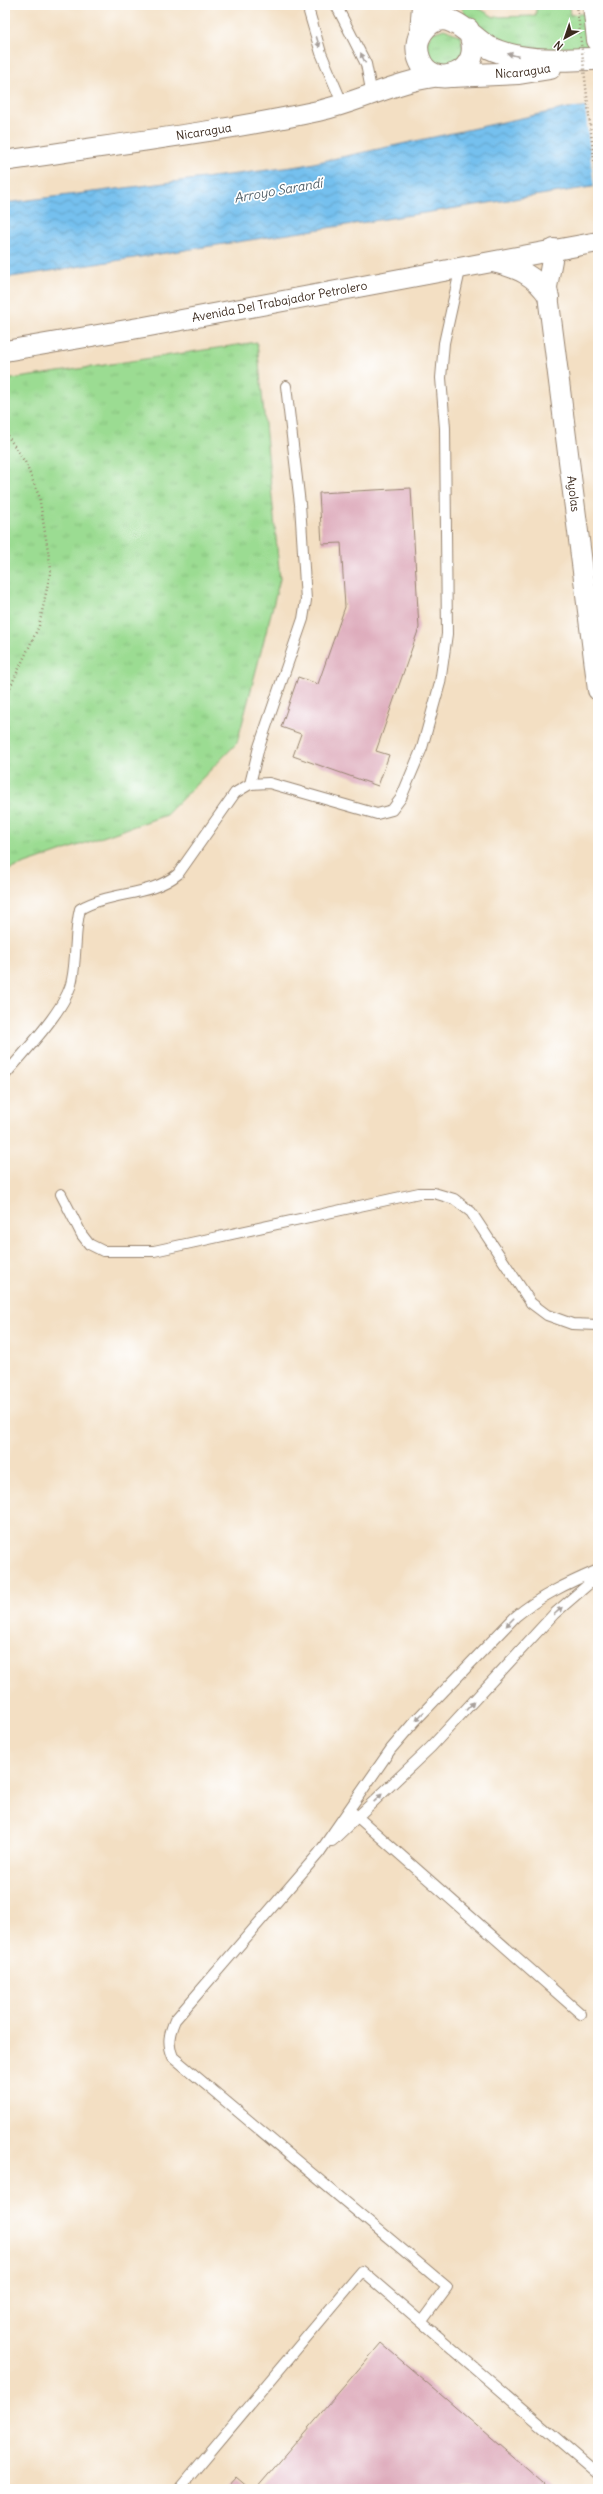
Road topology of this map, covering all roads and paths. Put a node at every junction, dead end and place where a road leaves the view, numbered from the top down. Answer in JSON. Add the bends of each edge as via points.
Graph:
{"nodes":[{"id":1,"x":307,"y":5,"type":"edge"},
{"id":2,"x":336,"y":5,"type":"edge"},
{"id":3,"x":423,"y":5,"type":"edge"},
{"id":4,"x":451,"y":5,"type":"edge"},
{"id":5,"x":577,"y":5,"type":"edge"},
{"id":6,"x":594,"y":5,"type":"edge"},
{"id":7,"x":464,"y":27,"type":"junction"},
{"id":8,"x":419,"y":42,"type":"junction"},
{"id":9,"x":596,"y":52,"type":"edge"},
{"id":10,"x":448,"y":76,"type":"junction"},
{"id":11,"x":399,"y":84,"type":"junction"},
{"id":12,"x":372,"y":95,"type":"junction"},
{"id":13,"x":343,"y":105,"type":"junction"},
{"id":14,"x":5,"y":161,"type":"edge"},
{"id":15,"x":598,"y":197,"type":"edge"},
{"id":16,"x":598,"y":242,"type":"edge"},
{"id":17,"x":554,"y":249,"type":"junction"},
{"id":18,"x":487,"y":261,"type":"junction"},
{"id":19,"x":461,"y":266,"type":"junction"},
{"id":20,"x":548,"y":297,"type":"junction"},
{"id":21,"x":5,"y":351,"type":"edge"},
{"id":22,"x":286,"y":386,"type":"dead end"},
{"id":23,"x":5,"y":432,"type":"edge"},
{"id":24,"x":598,"y":690,"type":"edge"},
{"id":25,"x":5,"y":698,"type":"edge"},
{"id":26,"x":250,"y":784,"type":"junction"},
{"id":27,"x":5,"y":1075,"type":"edge"},
{"id":28,"x":61,"y":1194,"type":"dead end"},
{"id":29,"x":598,"y":1325,"type":"edge"},
{"id":30,"x":598,"y":1570,"type":"edge"},
{"id":31,"x":598,"y":1576,"type":"edge"},
{"id":32,"x":349,"y":1809,"type":"junction"},
{"id":33,"x":357,"y":1817,"type":"junction"},
{"id":34,"x":319,"y":1853,"type":"junction"},
{"id":35,"x":581,"y":2014,"type":"dead end"},
{"id":36,"x":422,"y":2320,"type":"junction"},
{"id":37,"x":598,"y":2474,"type":"edge"},
{"id":38,"x":179,"y":2489,"type":"edge"}],
"edges":[{"from":1,"to":13,"type":"lane","one_way":true,"via":[[321,53]]},
{"from":12,"to":2,"type":"lane","one_way":true,"via":[[366,64]]},
{"from":3,"to":8,"type":"main road"},
{"from":4,"to":7,"type":"main road"},
{"from":5,"to":15,"type":"path","bridge":true},
{"from":6,"to":9,"type":"main road"},
{"from":7,"to":8,"type":"main road","via":[[444,20],[435,22]]},
{"from":9,"to":7,"type":"main road","name":"Nicaragua","one_way":true,"via":[[536,59],[521,57],[488,47]]},
{"from":7,"to":10,"type":"main road","via":[[474,47],[472,56],[468,65]]},
{"from":8,"to":10,"type":"main road","via":[[425,68]]},
{"from":8,"to":11,"type":"street","name":"Nicaragua","via":[[412,68]]},
{"from":9,"to":10,"type":"main road","name":"Nicaragua","via":[[519,73]]},
{"from":10,"to":11,"type":"street","name":"Nicaragua","via":[[421,78]]},
{"from":11,"to":12,"type":"street","name":"Nicaragua"},
{"from":12,"to":13,"type":"street","name":"Nicaragua"},
{"from":13,"to":14,"type":"street","name":"Nicaragua","via":[[281,118]]},
{"from":16,"to":17,"type":"street","name":"Avenida Del Trabajador Petrolero"},
{"from":17,"to":18,"type":"street","name":"Avenida Del Trabajador Petrolero"},
{"from":17,"to":20,"type":"street","name":"Ayolas","via":[[549,271]]},
{"from":18,"to":19,"type":"street","name":"Avenida Del Trabajador Petrolero"},
{"from":18,"to":20,"type":"street","name":"Ayolas","via":[[527,273],[540,283]]},
{"from":19,"to":21,"type":"street","name":"Avenida Del Trabajador Petrolero"},
{"from":19,"to":26,"type":"lane","via":[[444,343],[441,378],[445,428],[447,634],[440,683],[422,748],[401,798],[392,810],[377,814],[269,783]]},
{"from":20,"to":24,"type":"street","name":"Ayolas"},
{"from":22,"to":26,"type":"lane","via":[[300,504],[306,600],[303,619],[259,747]]},
{"from":23,"to":25,"type":"path","via":[[25,462],[39,496],[51,569],[40,626]]},
{"from":26,"to":27,"type":"lane","via":[[235,793],[178,874],[166,884],[92,902],[80,909],[75,929],[72,980],[64,1001]]},
{"from":28,"to":29,"type":"lane","via":[[89,1244],[103,1251],[154,1251],[419,1193],[434,1193],[454,1199],[471,1212],[531,1303],[547,1315],[572,1324]]},
{"from":30,"to":32,"type":"lane","one_way":true,"via":[[564,1584],[532,1603],[515,1617],[415,1721],[391,1749]]},
{"from":33,"to":31,"type":"lane","one_way":true,"via":[[431,1748],[554,1614]]},
{"from":32,"to":33,"type":"lane"},
{"from":32,"to":34,"type":"lane"},
{"from":33,"to":34,"type":"lane"},
{"from":33,"to":35,"type":"lane"},
{"from":34,"to":36,"type":"lane","via":[[175,2020],[169,2035],[169,2048],[172,2057],[447,2287]]},
{"from":36,"to":37,"type":"lane"},
{"from":36,"to":38,"type":"lane","via":[[362,2271]]}]}
